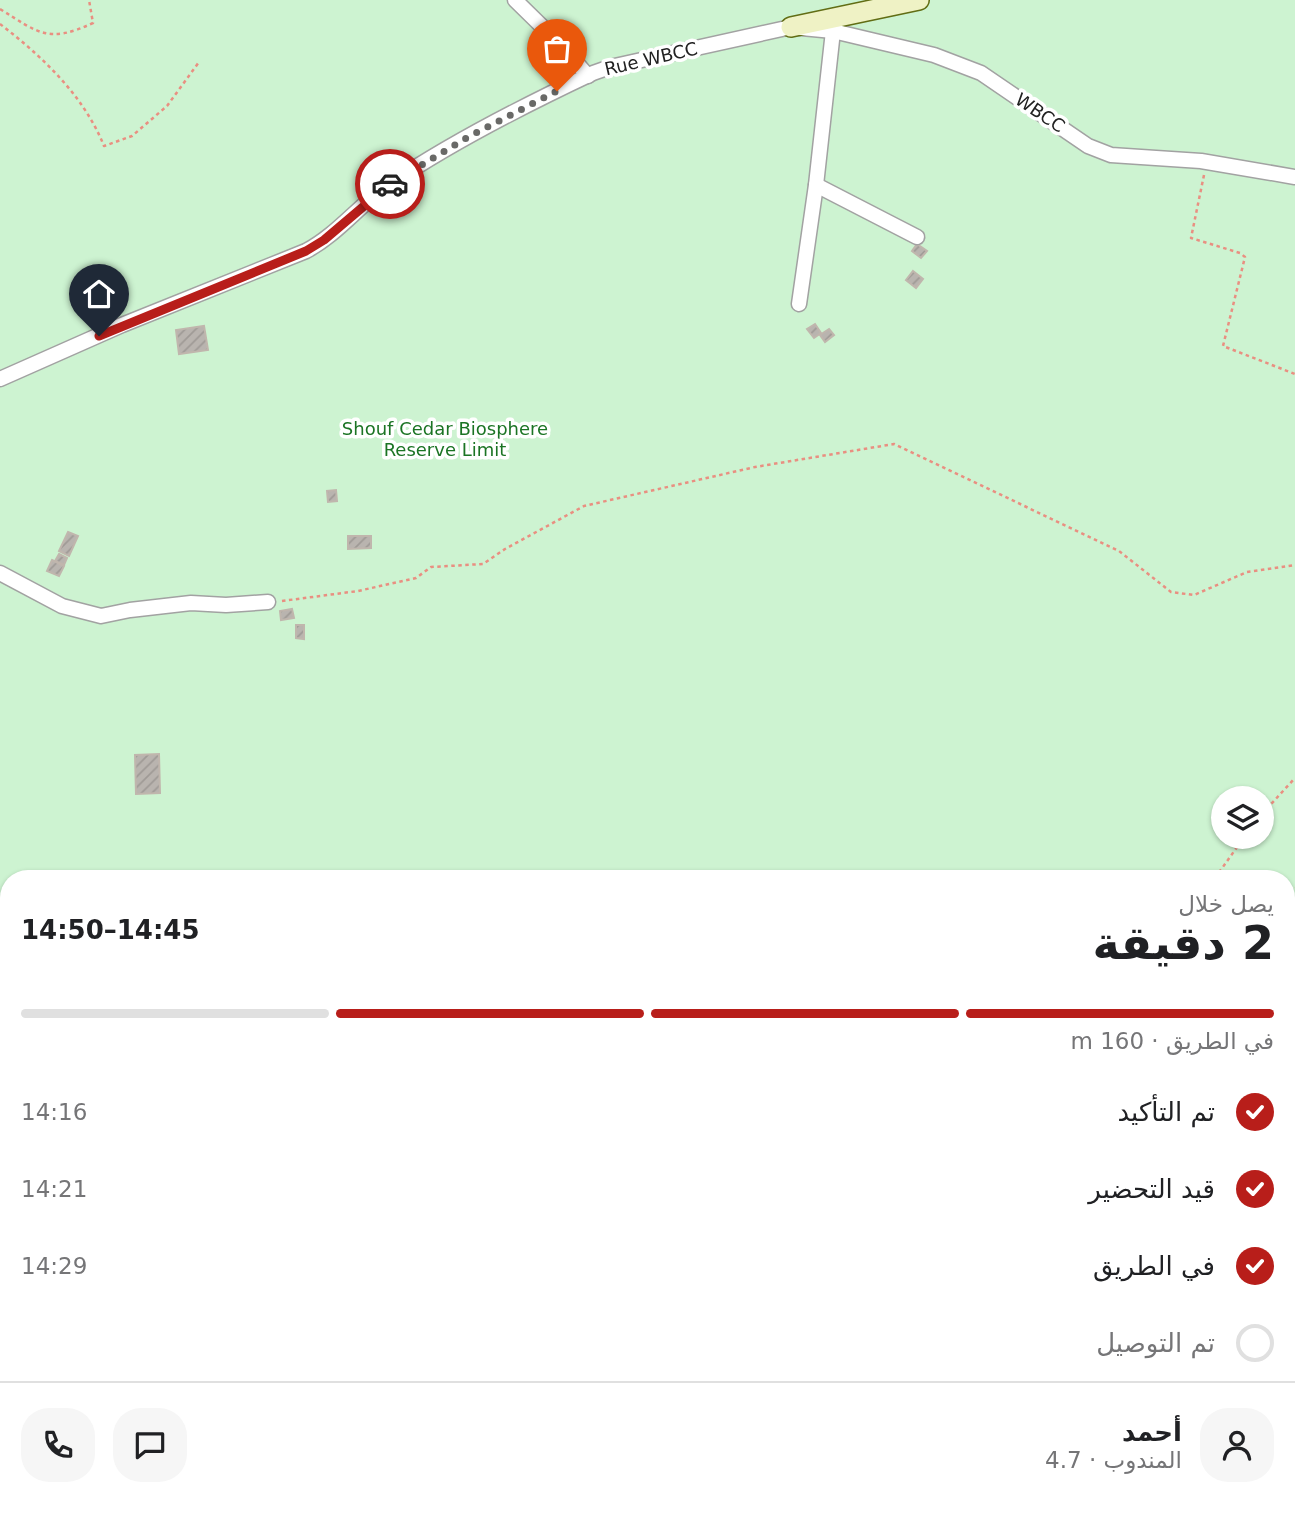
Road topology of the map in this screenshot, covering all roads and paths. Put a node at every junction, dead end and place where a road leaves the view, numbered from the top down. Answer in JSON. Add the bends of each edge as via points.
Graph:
{"nodes":[{"id":1,"x":89,"y":0,"type":"edge"},
{"id":2,"x":515,"y":0,"type":"edge"},
{"id":3,"x":919,"y":0,"type":"edge"},
{"id":4,"x":0,"y":9,"type":"edge"},
{"id":5,"x":0,"y":24,"type":"edge"},
{"id":6,"x":791,"y":27,"type":"junction"},
{"id":7,"x":833,"y":32,"type":"junction"},
{"id":8,"x":199,"y":62,"type":"dead end"},
{"id":9,"x":588,"y":76,"type":"junction"},
{"id":10,"x":1206,"y":162,"type":"junction"},
{"id":11,"x":1295,"y":177,"type":"edge"},
{"id":12,"x":816,"y":185,"type":"junction"},
{"id":13,"x":917,"y":237,"type":"dead end"},
{"id":14,"x":799,"y":304,"type":"dead end"},
{"id":15,"x":1295,"y":373,"type":"edge"},
{"id":16,"x":0,"y":379,"type":"edge"},
{"id":17,"x":1295,"y":565,"type":"edge"},
{"id":18,"x":0,"y":573,"type":"edge"},
{"id":19,"x":268,"y":602,"type":"joint"},
{"id":20,"x":1295,"y":778,"type":"edge"},
{"id":21,"x":1274,"y":801,"type":"edge"},
{"id":22,"x":1236,"y":849,"type":"edge"},
{"id":23,"x":1221,"y":870,"type":"edge"}],
"edges":[{"from":1,"to":4,"type":"path","via":[[93,23],[70,34],[42,35]]},
{"from":2,"to":9,"type":"street"},
{"from":3,"to":6,"type":"street"},
{"from":5,"to":8,"type":"path","via":[[29,46],[80,99],[104,146],[132,136],[167,106]]},
{"from":6,"to":7,"type":"street","name":"WBCC"},
{"from":6,"to":9,"type":"street","name":"Rue WBCC","via":[[610,67]]},
{"from":7,"to":10,"type":"street","name":"WBCC","via":[[934,55],[981,73],[1103,153]]},
{"from":7,"to":12,"type":"street"},
{"from":9,"to":16,"type":"street","name":"Rue WBCC","via":[[404,175],[306,251]]},
{"from":10,"to":11,"type":"street","name":"WBCC"},
{"from":10,"to":15,"type":"path","via":[[1191,238],[1245,257],[1223,346]]},
{"from":12,"to":13,"type":"street"},
{"from":12,"to":14,"type":"street"},
{"from":17,"to":19,"type":"path","via":[[1247,572],[1194,595],[1171,592],[1119,551],[894,444],[730,472],[584,506],[483,564],[431,567],[416,578],[358,591]]},
{"from":18,"to":19,"type":"street","via":[[62,606],[101,616],[191,603]]},
{"from":20,"to":21,"type":"path"},
{"from":22,"to":23,"type":"path"}]}
